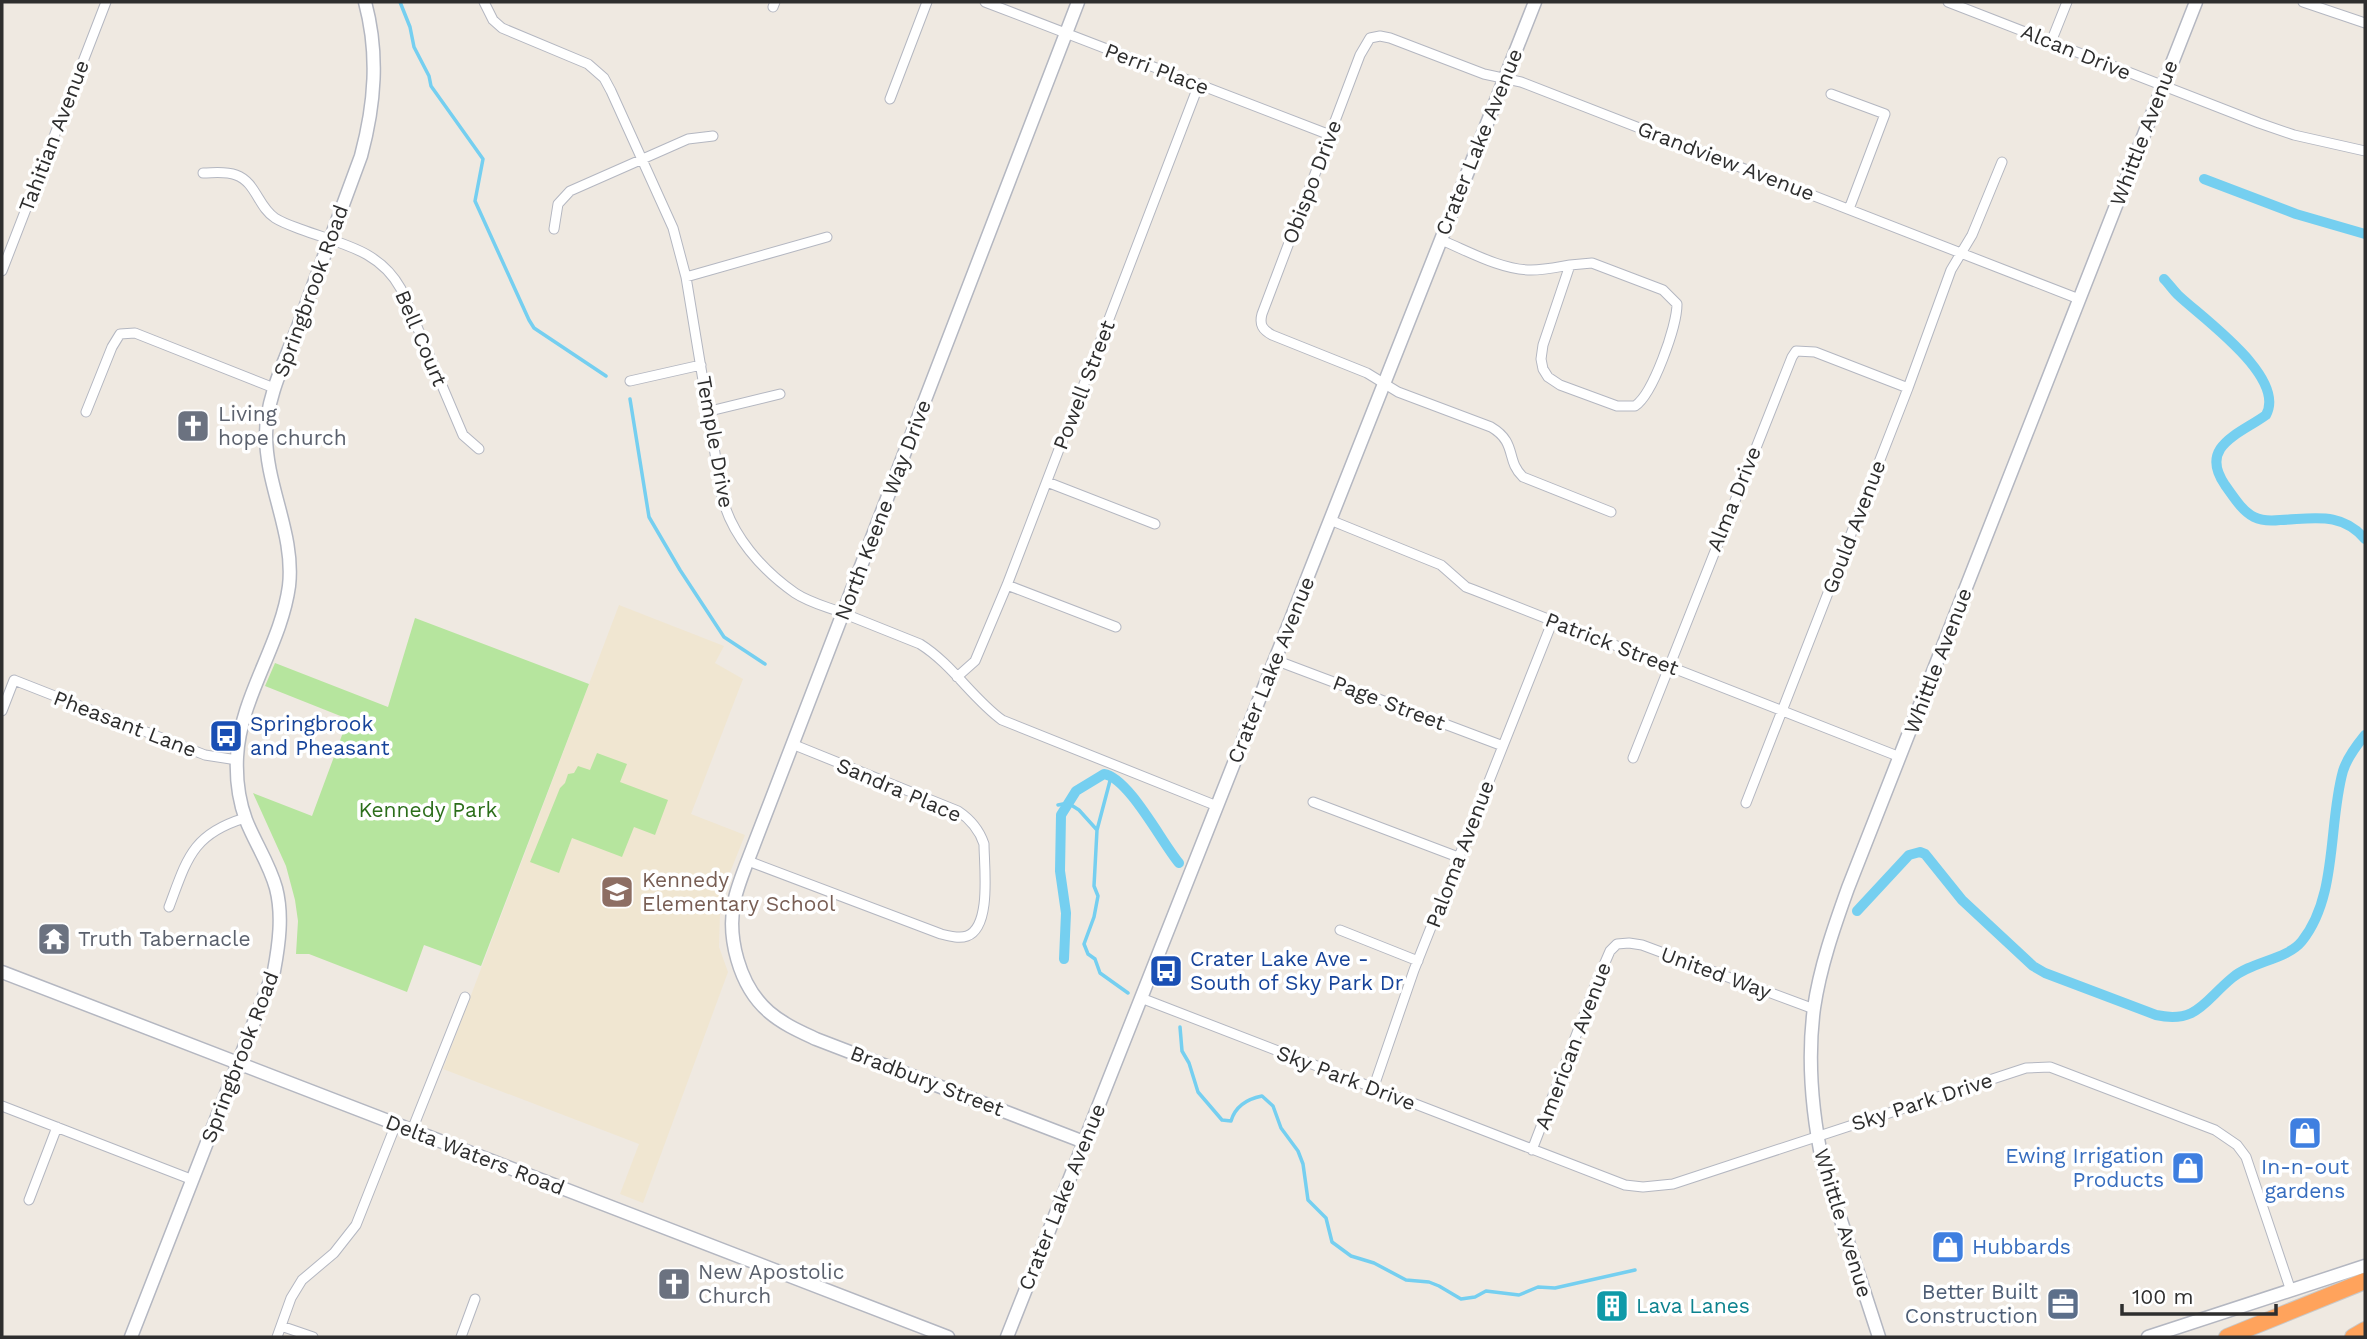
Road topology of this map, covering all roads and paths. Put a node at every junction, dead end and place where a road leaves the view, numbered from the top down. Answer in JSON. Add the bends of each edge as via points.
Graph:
{"nodes":[{"id":1,"x":106,"y":2,"type":"edge"},
{"id":2,"x":365,"y":2,"type":"edge"},
{"id":3,"x":484,"y":2,"type":"edge"},
{"id":4,"x":927,"y":2,"type":"edge"},
{"id":5,"x":985,"y":2,"type":"edge"},
{"id":6,"x":1078,"y":2,"type":"edge"},
{"id":7,"x":1535,"y":2,"type":"edge"},
{"id":8,"x":1948,"y":2,"type":"edge"},
{"id":9,"x":2067,"y":2,"type":"edge"},
{"id":10,"x":2196,"y":2,"type":"edge"},
{"id":11,"x":2303,"y":2,"type":"edge"},
{"id":12,"x":1959,"y":4,"type":"edge"},
{"id":13,"x":2365,"y":23,"type":"edge"},
{"id":14,"x":1066,"y":33,"type":"junction"},
{"id":15,"x":1370,"y":38,"type":"joint"},
{"id":16,"x":2052,"y":42,"type":"junction"},
{"id":17,"x":1504,"y":78,"type":"junction"},
{"id":18,"x":1199,"y":85,"type":"junction"},
{"id":19,"x":2162,"y":86,"type":"junction"},
{"id":20,"x":1831,"y":94,"type":"dead end"},
{"id":21,"x":890,"y":99,"type":"dead end"},
{"id":22,"x":1330,"y":135,"type":"junction"},
{"id":23,"x":713,"y":136,"type":"dead end"},
{"id":24,"x":2365,"y":151,"type":"edge"},
{"id":25,"x":642,"y":159,"type":"junction"},
{"id":26,"x":2001,"y":162,"type":"dead end"},
{"id":27,"x":203,"y":173,"type":"dead end"},
{"id":28,"x":1849,"y":209,"type":"junction"},
{"id":29,"x":554,"y":229,"type":"dead end"},
{"id":30,"x":827,"y":237,"type":"dead end"},
{"id":31,"x":330,"y":240,"type":"junction"},
{"id":32,"x":1441,"y":240,"type":"junction"},
{"id":33,"x":1962,"y":252,"type":"junction"},
{"id":34,"x":5,"y":254,"type":"edge"},
{"id":35,"x":1570,"y":265,"type":"junction"},
{"id":36,"x":2,"y":271,"type":"edge"},
{"id":37,"x":687,"y":276,"type":"junction"},
{"id":38,"x":2079,"y":299,"type":"junction"},
{"id":39,"x":701,"y":365,"type":"junction"},
{"id":40,"x":630,"y":381,"type":"dead end"},
{"id":41,"x":1384,"y":384,"type":"junction"},
{"id":42,"x":274,"y":388,"type":"junction"},
{"id":43,"x":1908,"y":388,"type":"junction"},
{"id":44,"x":780,"y":394,"type":"dead end"},
{"id":45,"x":710,"y":411,"type":"junction"},
{"id":46,"x":86,"y":412,"type":"dead end"},
{"id":47,"x":479,"y":449,"type":"dead end"},
{"id":48,"x":1047,"y":482,"type":"junction"},
{"id":49,"x":1611,"y":512,"type":"dead end"},
{"id":50,"x":1330,"y":520,"type":"junction"},
{"id":51,"x":1155,"y":524,"type":"dead end"},
{"id":52,"x":1006,"y":585,"type":"junction"},
{"id":53,"x":844,"y":613,"type":"junction"},
{"id":54,"x":1553,"y":620,"type":"junction"},
{"id":55,"x":1116,"y":627,"type":"dead end"},
{"id":56,"x":1275,"y":660,"type":"junction"},
{"id":57,"x":1668,"y":666,"type":"junction"},
{"id":58,"x":957,"y":677,"type":"junction"},
{"id":59,"x":1782,"y":710,"type":"junction"},
{"id":60,"x":2,"y":711,"type":"edge"},
{"id":61,"x":792,"y":744,"type":"junction"},
{"id":62,"x":1503,"y":746,"type":"junction"},
{"id":63,"x":1900,"y":757,"type":"junction"},
{"id":64,"x":1633,"y":758,"type":"dead end"},
{"id":65,"x":237,"y":760,"type":"junction"},
{"id":66,"x":1313,"y":802,"type":"dead end"},
{"id":67,"x":1746,"y":803,"type":"dead end"},
{"id":68,"x":1217,"y":806,"type":"junction"},
{"id":69,"x":246,"y":818,"type":"junction"},
{"id":70,"x":1458,"y":857,"type":"junction"},
{"id":71,"x":748,"y":861,"type":"junction"},
{"id":72,"x":169,"y":907,"type":"dead end"},
{"id":73,"x":1340,"y":930,"type":"dead end"},
{"id":74,"x":1617,"y":944,"type":"joint"},
{"id":75,"x":1418,"y":961,"type":"junction"},
{"id":76,"x":2,"y":972,"type":"edge"},
{"id":77,"x":464,"y":997,"type":"dead end"},
{"id":78,"x":1141,"y":998,"type":"junction"},
{"id":79,"x":1814,"y":1009,"type":"junction"},
{"id":80,"x":772,"y":1014,"type":"joint"},
{"id":81,"x":238,"y":1063,"type":"junction"},
{"id":82,"x":1373,"y":1089,"type":"junction"},
{"id":83,"x":2,"y":1106,"type":"edge"},
{"id":84,"x":396,"y":1124,"type":"junction"},
{"id":85,"x":57,"y":1127,"type":"junction"},
{"id":86,"x":412,"y":1130,"type":"junction"},
{"id":87,"x":1817,"y":1137,"type":"junction"},
{"id":88,"x":1084,"y":1142,"type":"junction"},
{"id":89,"x":1532,"y":1150,"type":"junction"},
{"id":90,"x":193,"y":1180,"type":"junction"},
{"id":91,"x":29,"y":1200,"type":"dead end"},
{"id":92,"x":2365,"y":1266,"type":"edge"},
{"id":93,"x":2365,"y":1281,"type":"edge"},
{"id":94,"x":2291,"y":1291,"type":"junction"},
{"id":95,"x":475,"y":1299,"type":"dead end"},
{"id":96,"x":281,"y":1326,"type":"junction"},
{"id":97,"x":2365,"y":1330,"type":"edge"},
{"id":98,"x":131,"y":1337,"type":"edge"},
{"id":99,"x":277,"y":1337,"type":"edge"},
{"id":100,"x":313,"y":1337,"type":"edge"},
{"id":101,"x":461,"y":1337,"type":"edge"},
{"id":102,"x":948,"y":1337,"type":"edge"},
{"id":103,"x":1007,"y":1337,"type":"edge"},
{"id":104,"x":1879,"y":1337,"type":"edge"},
{"id":105,"x":2148,"y":1337,"type":"edge"},
{"id":106,"x":2227,"y":1337,"type":"edge"},
{"id":107,"x":2353,"y":1337,"type":"edge"}],
"edges":[{"from":1,"to":34,"type":"street","name":"Tahitian Avenue"},
{"from":2,"to":31,"type":"street","name":"Springbrook Road","via":[[374,53],[373,102],[361,156]]},
{"from":3,"to":25,"type":"street","name":"Temple Drive","via":[[502,28],[597,69]]},
{"from":4,"to":21,"type":"street"},
{"from":5,"to":14,"type":"street","name":"Perri Place"},
{"from":6,"to":14,"type":"street","name":"North Keene Way Drive"},
{"from":7,"to":17,"type":"street","name":"Crater Lake Avenue"},
{"from":8,"to":12,"type":"street","name":"Alcan Drive"},
{"from":9,"to":16,"type":"street"},
{"from":10,"to":19,"type":"street","name":"Whittle Avenue"},
{"from":11,"to":13,"type":"street"},
{"from":12,"to":16,"type":"street","name":"Alcan Drive"},
{"from":14,"to":18,"type":"street","name":"Perri Place"},
{"from":14,"to":53,"type":"street","name":"North Keene Way Drive"},
{"from":15,"to":17,"type":"street","name":"Grandview Avenue","via":[[1390,38]]},
{"from":15,"to":22,"type":"street","name":"Obispo Drive"},
{"from":16,"to":19,"type":"street","name":"Alcan Drive"},
{"from":17,"to":28,"type":"street","name":"Grandview Avenue"},
{"from":17,"to":32,"type":"street","name":"Crater Lake Avenue"},
{"from":18,"to":22,"type":"street","name":"Perri Place"},
{"from":18,"to":48,"type":"street","name":"Powell Street"},
{"from":19,"to":24,"type":"street","name":"Alcan Drive","via":[[2294,135]]},
{"from":19,"to":38,"type":"street","name":"Whittle Avenue"},
{"from":20,"to":28,"type":"street","via":[[1885,114]]},
{"from":22,"to":41,"type":"street","name":"Obispo Drive","via":[[1260,321],[1272,335]]},
{"from":23,"to":25,"type":"street","via":[[688,138]]},
{"from":25,"to":29,"type":"street","via":[[569,191],[558,204]]},
{"from":25,"to":37,"type":"street","name":"Temple Drive","via":[[673,228]]},
{"from":26,"to":33,"type":"street","name":"Gould Avenue"},
{"from":27,"to":31,"type":"street","name":"Bell Court","via":[[236,175],[247,181],[276,219]]},
{"from":28,"to":33,"type":"street","name":"Grandview Avenue"},
{"from":30,"to":37,"type":"street"},
{"from":31,"to":42,"type":"street","name":"Springbrook Road"},
{"from":31,"to":47,"type":"street","name":"Bell Court","via":[[372,256],[388,269],[401,289],[463,435]]},
{"from":32,"to":35,"type":"street","via":[[1521,269]]},
{"from":32,"to":41,"type":"street","name":"Crater Lake Avenue"},
{"from":33,"to":38,"type":"street","name":"Grandview Avenue"},
{"from":33,"to":43,"type":"street","name":"Gould Avenue","via":[[1951,270]]},
{"from":34,"to":36,"type":"street","name":"Tahitian Avenue"},
{"from":35,"to":35,"type":"street","via":[[1608,268],[1663,290],[1677,304],[1675,322],[1649,392],[1635,406],[1616,407],[1560,385],[1543,369],[1543,345]]},
{"from":37,"to":39,"type":"street","name":"Temple Drive"},
{"from":38,"to":63,"type":"street","name":"Whittle Avenue"},
{"from":39,"to":40,"type":"street"},
{"from":39,"to":45,"type":"street","name":"Temple Drive"},
{"from":41,"to":49,"type":"street","via":[[1491,427],[1507,440],[1523,477]]},
{"from":41,"to":50,"type":"street","name":"Crater Lake Avenue"},
{"from":42,"to":46,"type":"street","via":[[126,332],[111,346]]},
{"from":42,"to":65,"type":"street","name":"Springbrook Road","via":[[267,449],[287,540],[289,586],[242,726]]},
{"from":43,"to":57,"type":"street","name":"Alma Drive","via":[[1815,352],[1796,351]]},
{"from":43,"to":59,"type":"street","name":"Gould Avenue"},
{"from":44,"to":45,"type":"street"},
{"from":45,"to":53,"type":"street","name":"Temple Drive","via":[[722,496],[734,530],[796,593]]},
{"from":48,"to":51,"type":"street"},
{"from":48,"to":52,"type":"street","name":"Powell Street"},
{"from":50,"to":54,"type":"street","name":"Patrick Street","via":[[1441,565],[1466,587]]},
{"from":50,"to":56,"type":"street","name":"Crater Lake Avenue"},
{"from":52,"to":55,"type":"street"},
{"from":52,"to":58,"type":"street","name":"Powell Street","via":[[975,662]]},
{"from":53,"to":58,"type":"street","name":"Temple Drive","via":[[920,644]]},
{"from":53,"to":61,"type":"street","name":"North Keene Way Drive"},
{"from":54,"to":57,"type":"street","name":"Patrick Street"},
{"from":54,"to":62,"type":"street","name":"Paloma Avenue"},
{"from":56,"to":62,"type":"street","name":"Page Street"},
{"from":56,"to":68,"type":"street","name":"Crater Lake Avenue"},
{"from":57,"to":59,"type":"street","name":"Patrick Street"},
{"from":57,"to":64,"type":"street","name":"Alma Drive"},
{"from":58,"to":68,"type":"street","name":"Temple Drive","via":[[983,705],[1012,725]]},
{"from":59,"to":63,"type":"street","name":"Patrick Street"},
{"from":59,"to":67,"type":"street","name":"Gould Avenue"},
{"from":60,"to":65,"type":"street","name":"Pheasant Lane","via":[[14,680],[205,755]]},
{"from":61,"to":71,"type":"street","name":"North Keene Way Drive"},
{"from":61,"to":71,"type":"street","name":"Sandra Place","via":[[968,817],[984,844],[981,922],[970,936],[941,933]]},
{"from":62,"to":70,"type":"street","name":"Paloma Avenue"},
{"from":63,"to":79,"type":"street","name":"Whittle Avenue","via":[[1847,888]]},
{"from":65,"to":69,"type":"street","name":"Springbrook Road"},
{"from":66,"to":70,"type":"street"},
{"from":68,"to":78,"type":"street","name":"Crater Lake Avenue"},
{"from":69,"to":72,"type":"street","via":[[213,831],[199,843],[188,858]]},
{"from":69,"to":81,"type":"street","name":"Springbrook Road","via":[[268,864],[280,915],[274,971]]},
{"from":70,"to":75,"type":"street","name":"Paloma Avenue"},
{"from":71,"to":80,"type":"street","name":"North Keene Way Drive","via":[[735,895],[733,939],[744,976]]},
{"from":73,"to":75,"type":"street"},
{"from":74,"to":79,"type":"street","name":"United Way","via":[[1642,946]]},
{"from":74,"to":89,"type":"street","name":"American Avenue","via":[[1597,981]]},
{"from":75,"to":82,"type":"street","name":"Paloma Avenue"},
{"from":76,"to":81,"type":"street","name":"Delta Waters Road"},
{"from":77,"to":86,"type":"street"},
{"from":78,"to":82,"type":"street","name":"Sky Park Drive"},
{"from":78,"to":88,"type":"street","name":"Crater Lake Avenue"},
{"from":79,"to":87,"type":"street","name":"Whittle Avenue","via":[[1811,1090]]},
{"from":80,"to":88,"type":"street","name":"Bradbury Street","via":[[816,1039]]},
{"from":81,"to":84,"type":"street","name":"Delta Waters Road"},
{"from":81,"to":90,"type":"street","name":"Springbrook Road"},
{"from":82,"to":89,"type":"street","name":"Sky Park Drive"},
{"from":83,"to":85,"type":"street"},
{"from":84,"to":86,"type":"street","name":"Delta Waters Road"},
{"from":84,"to":96,"type":"street","via":[[356,1225],[334,1253],[302,1280]]},
{"from":85,"to":90,"type":"street"},
{"from":85,"to":91,"type":"street"},
{"from":86,"to":102,"type":"street","name":"Delta Waters Road"},
{"from":87,"to":89,"type":"street","name":"Sky Park Drive","via":[[1660,1187],[1625,1185]]},
{"from":87,"to":94,"type":"street","name":"Sky Park Drive","via":[[2026,1068],[2050,1067],[2215,1130],[2237,1145],[2246,1157]]},
{"from":87,"to":104,"type":"street","name":"Whittle Avenue"},
{"from":88,"to":103,"type":"street","name":"Crater Lake Avenue"},
{"from":90,"to":98,"type":"street","name":"Springbrook Road"},
{"from":92,"to":94,"type":"street"},
{"from":93,"to":106,"type":"highway"},
{"from":94,"to":105,"type":"street"},
{"from":95,"to":101,"type":"street"},
{"from":96,"to":99,"type":"street"},
{"from":96,"to":100,"type":"street"},
{"from":97,"to":107,"type":"highway"}]}
